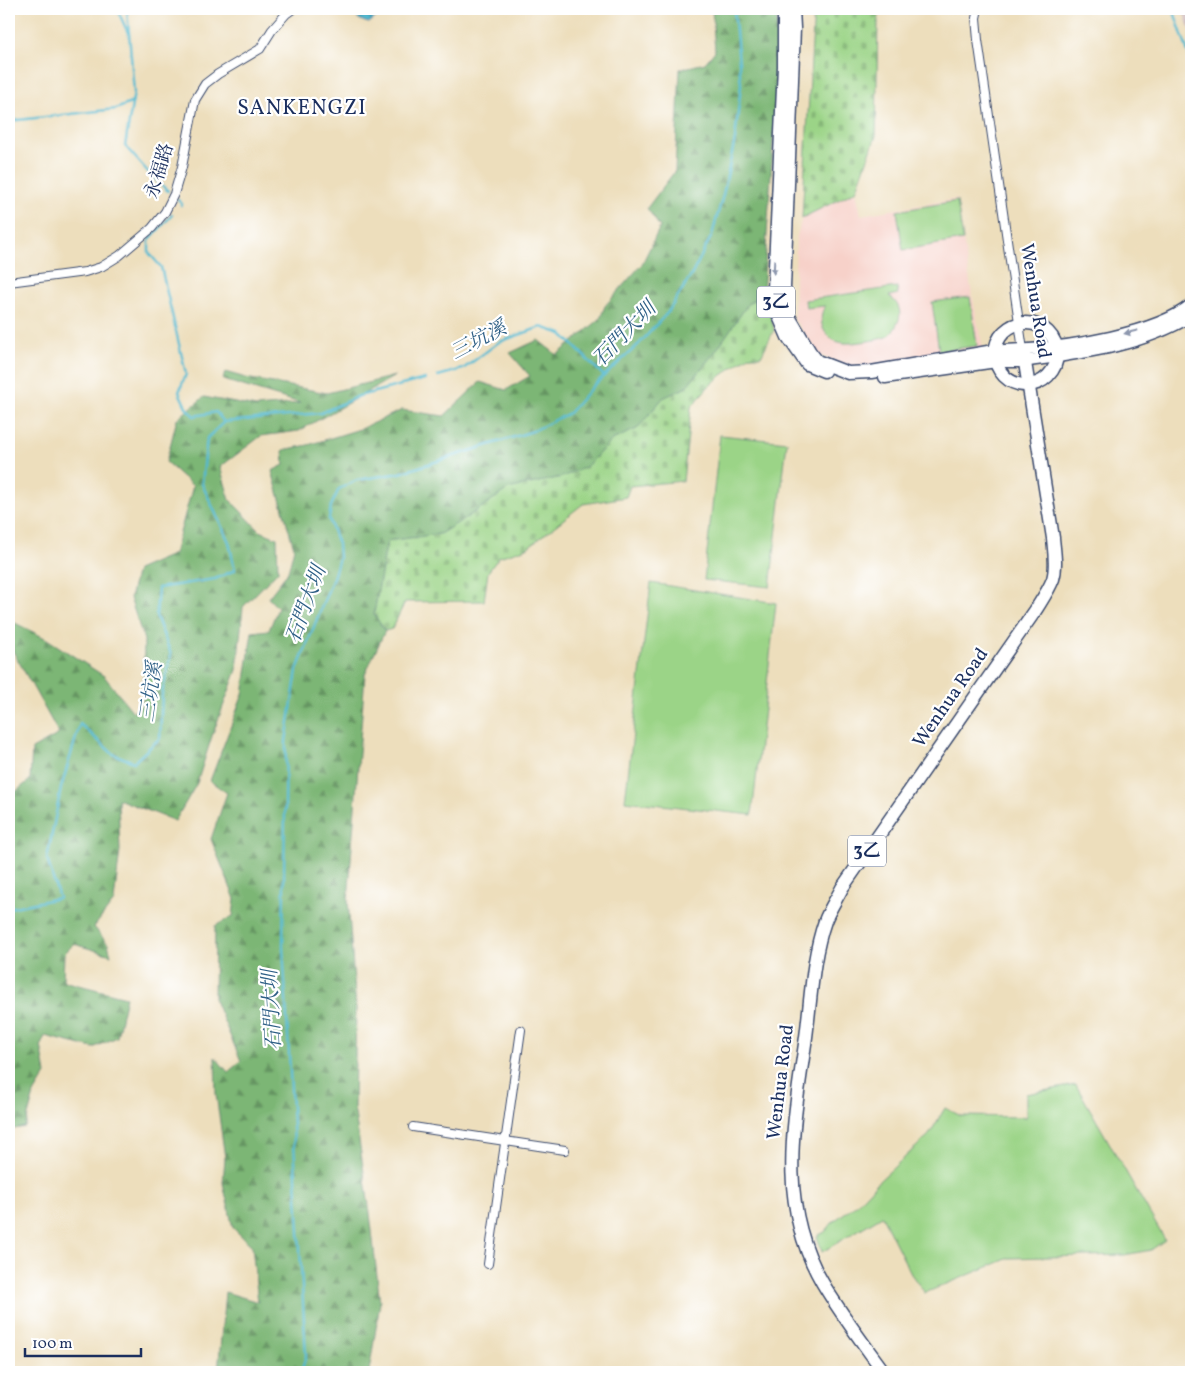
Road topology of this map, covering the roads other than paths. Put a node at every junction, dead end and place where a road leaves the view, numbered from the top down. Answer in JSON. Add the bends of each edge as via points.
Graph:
{"nodes":[{"id":1,"x":294,"y":9,"type":"edge"},
{"id":2,"x":784,"y":9,"type":"edge"},
{"id":3,"x":793,"y":9,"type":"edge"},
{"id":4,"x":978,"y":9,"type":"edge"},
{"id":5,"x":9,"y":282,"type":"edge"},
{"id":6,"x":1191,"y":305,"type":"edge"},
{"id":7,"x":1191,"y":316,"type":"edge"},
{"id":8,"x":1020,"y":324,"type":"junction"},
{"id":9,"x":1057,"y":352,"type":"junction"},
{"id":10,"x":1024,"y":355,"type":"junction"},
{"id":11,"x":996,"y":356,"type":"junction"},
{"id":12,"x":1030,"y":385,"type":"junction"},
{"id":13,"x":522,"y":1030,"type":"dead end"},
{"id":14,"x":413,"y":1127,"type":"dead end"},
{"id":15,"x":505,"y":1141,"type":"junction"},
{"id":16,"x":565,"y":1150,"type":"dead end"},
{"id":17,"x":488,"y":1264,"type":"dead end"},
{"id":18,"x":884,"y":1372,"type":"edge"}],
"edges":[{"from":1,"to":5,"type":"street","name":"永福路","via":[[272,30],[260,49],[205,84],[195,100],[174,194],[152,228],[101,267]]},
{"from":2,"to":11,"type":"main road","number":"3乙","one_way":true,"via":[[774,290],[778,314],[788,337],[807,364],[846,378],[864,380]]},
{"from":3,"to":11,"type":"main road","number":"3乙","via":[[784,288],[788,315],[794,327],[817,361],[848,373]]},
{"from":4,"to":8,"type":"street","name":"Wenhua Road","via":[[978,40]]},
{"from":6,"to":9,"type":"main road","one_way":true,"via":[[1150,327]]},
{"from":7,"to":9,"type":"main road","via":[[1138,341]]},
{"from":8,"to":9,"type":"main road","via":[[1032,324],[1046,330],[1053,337]]},
{"from":8,"to":10,"type":"street","name":"Wenhua Road"},
{"from":8,"to":11,"type":"main road","via":[[1006,331],[997,343]]},
{"from":9,"to":10,"type":"main road"},
{"from":9,"to":12,"type":"main road","via":[[1050,374]]},
{"from":10,"to":11,"type":"main road","number":"3乙"},
{"from":10,"to":12,"type":"main road","name":"Wenhua Road","number":"3乙"},
{"from":11,"to":12,"type":"main road","via":[[1002,374],[1014,382]]},
{"from":12,"to":18,"type":"main road","name":"Wenhua Road","number":"3乙","via":[[1053,538],[1054,577],[1035,611],[842,888],[825,920],[816,960],[792,1136],[794,1200],[801,1230],[821,1281]]},
{"from":13,"to":15,"type":"street"},
{"from":14,"to":15,"type":"street"},
{"from":15,"to":16,"type":"street"},
{"from":15,"to":17,"type":"street"}]}
